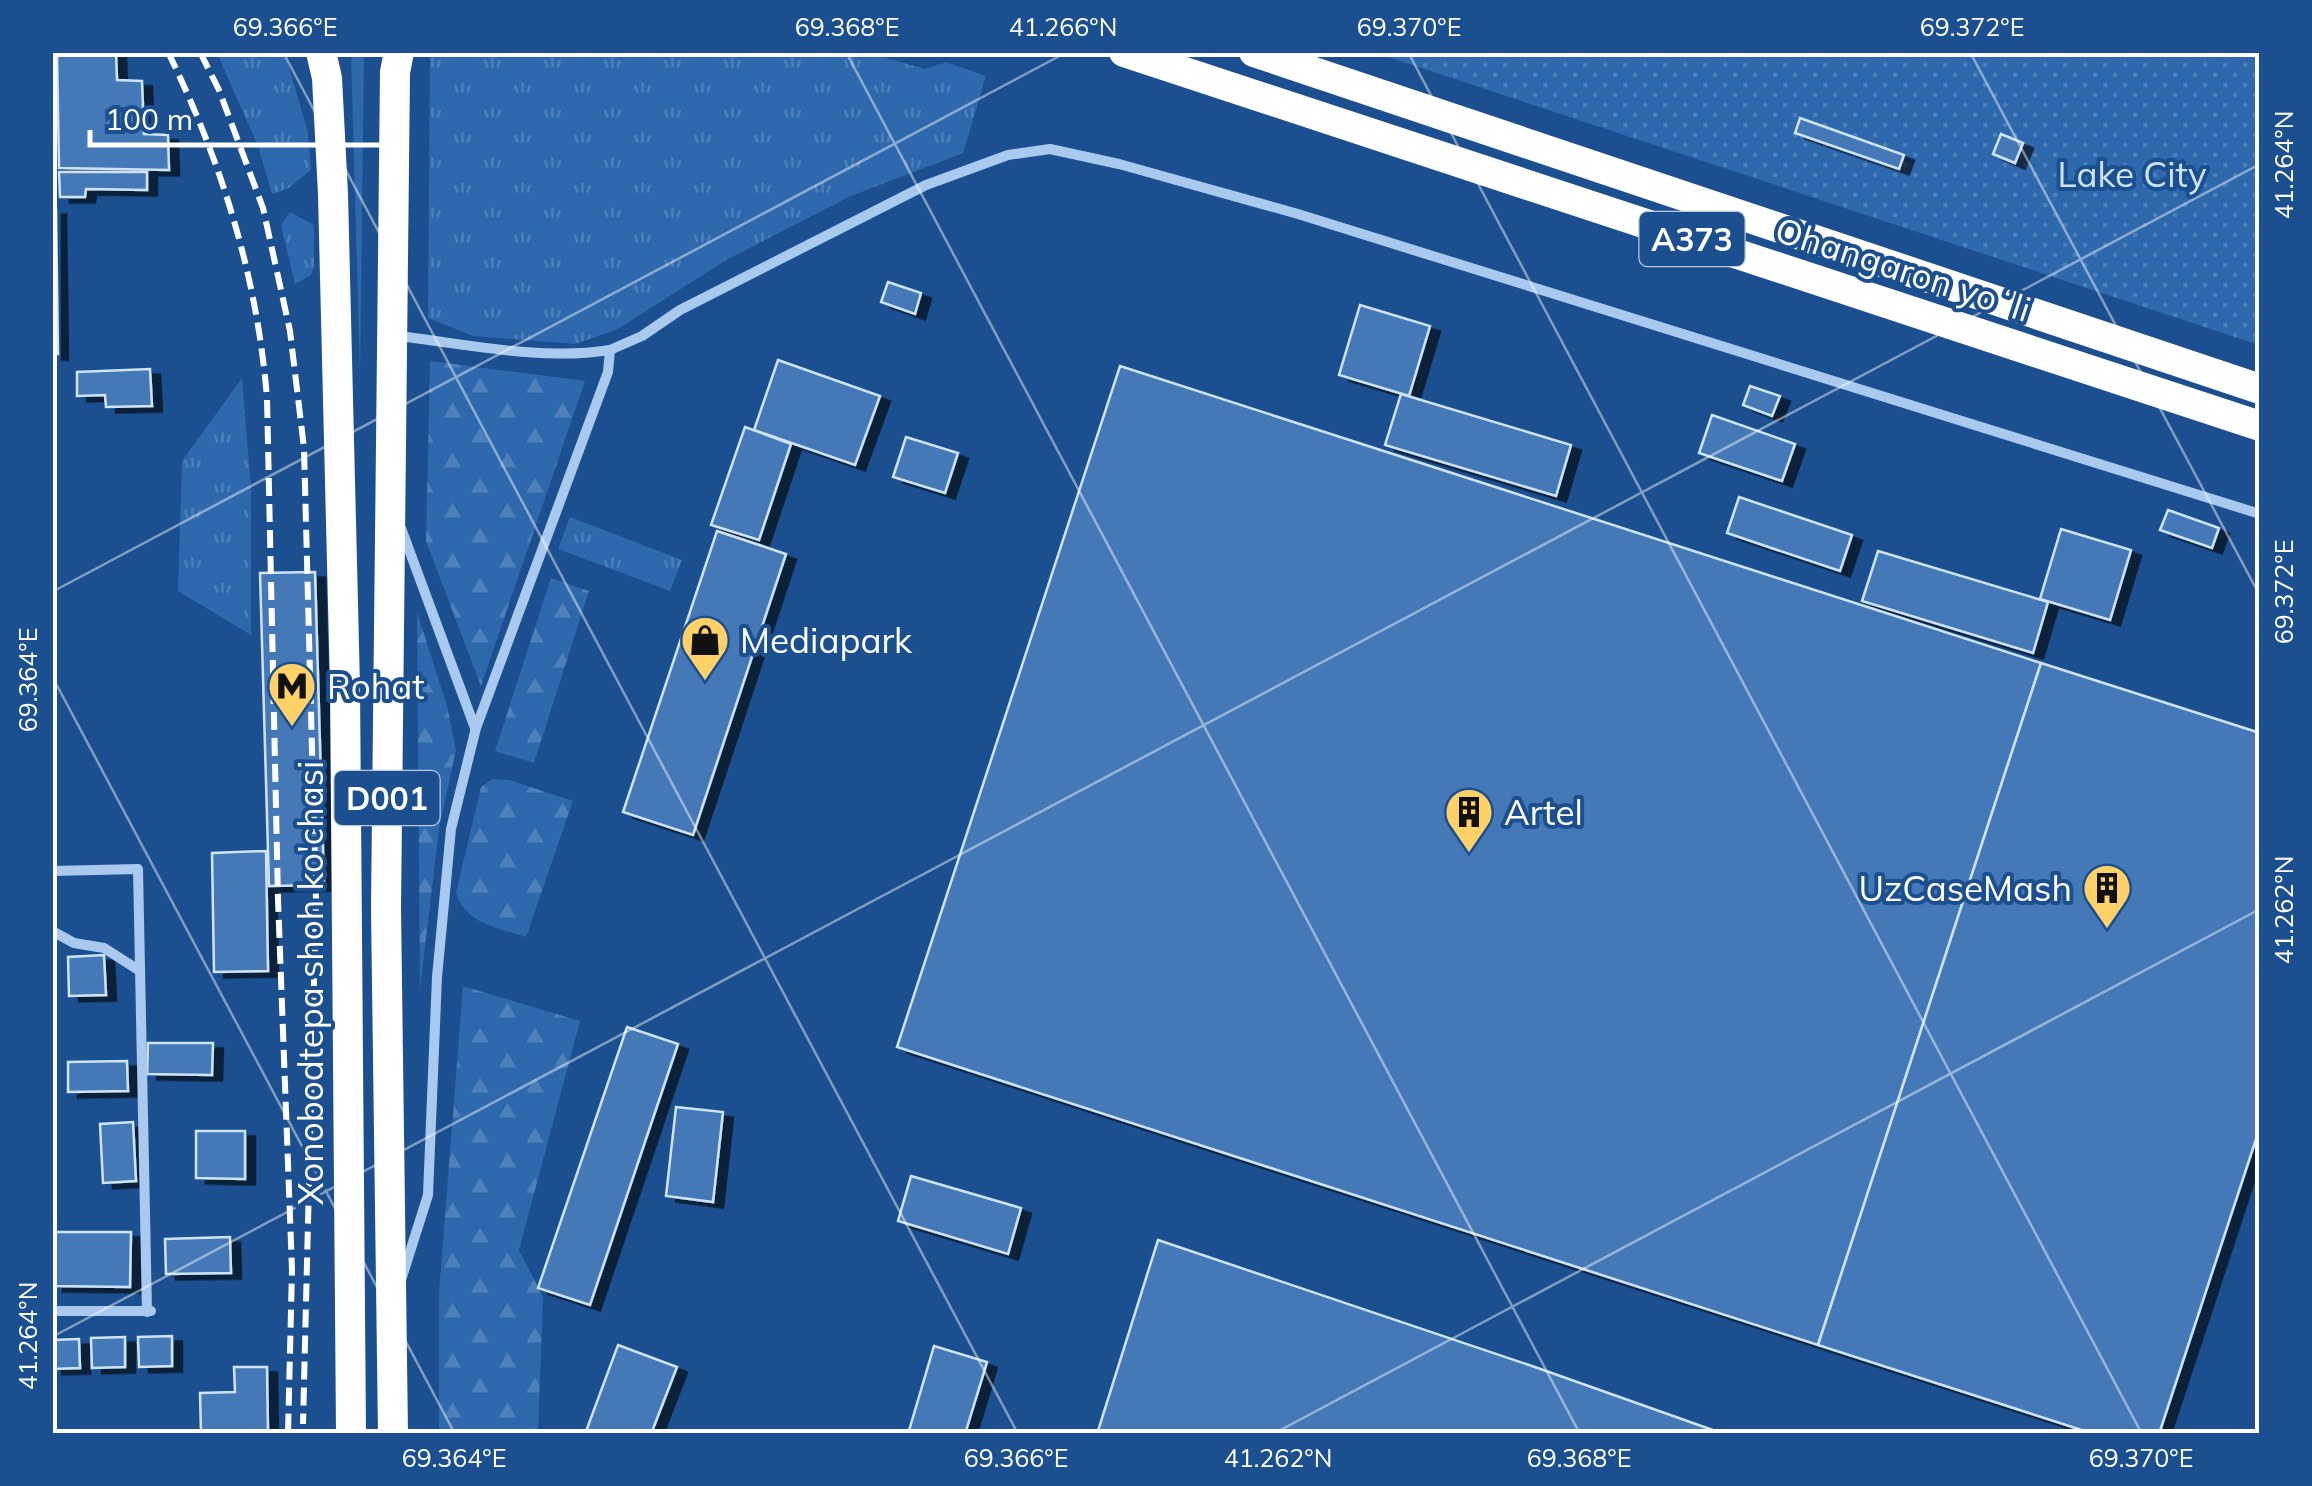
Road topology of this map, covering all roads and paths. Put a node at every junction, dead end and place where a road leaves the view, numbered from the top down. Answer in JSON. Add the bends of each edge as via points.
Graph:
{"nodes":[{"id":1,"x":321,"y":52,"type":"edge"},
{"id":2,"x":398,"y":52,"type":"edge"},
{"id":3,"x":1124,"y":52,"type":"edge"},
{"id":4,"x":1254,"y":52,"type":"edge"},
{"id":5,"x":392,"y":335,"type":"junction"},
{"id":6,"x":610,"y":350,"type":"junction"},
{"id":7,"x":2260,"y":388,"type":"edge"},
{"id":8,"x":2260,"y":426,"type":"edge"},
{"id":9,"x":390,"y":499,"type":"junction"},
{"id":10,"x":2260,"y":514,"type":"edge"},
{"id":11,"x":476,"y":728,"type":"junction"},
{"id":12,"x":52,"y":870,"type":"edge"},
{"id":13,"x":52,"y":931,"type":"edge"},
{"id":14,"x":140,"y":971,"type":"junction"},
{"id":15,"x":350,"y":1308,"type":"junction"},
{"id":16,"x":391,"y":1309,"type":"junction"},
{"id":17,"x":52,"y":1310,"type":"edge"},
{"id":18,"x":351,"y":1434,"type":"edge"},
{"id":19,"x":393,"y":1434,"type":"edge"}],
"edges":[{"from":1,"to":15,"type":"highway","name":"Xonobodtepa shoh ko'chasi","number":"D001","via":[[333,194],[345,686]]},
{"from":2,"to":5,"type":"highway","number":"D001"},
{"from":3,"to":8,"type":"highway","name":"Ohangaron yoʻli","number":"A373"},
{"from":4,"to":7,"type":"highway","name":"Ohangaron yoʻli","number":"A373"},
{"from":5,"to":6,"type":"street","via":[[550,352]]},
{"from":5,"to":9,"type":"highway","number":"D001"},
{"from":6,"to":10,"type":"street","via":[[926,185],[1008,155],[1050,149],[1298,214]]},
{"from":6,"to":11,"type":"street","via":[[608,372]]},
{"from":9,"to":11,"type":"street"},
{"from":9,"to":16,"type":"highway","number":"D001"},
{"from":11,"to":16,"type":"street","via":[[451,829],[443,898],[428,1195]]},
{"from":12,"to":14,"type":"street","via":[[138,868]]},
{"from":13,"to":14,"type":"street","via":[[104,948]]},
{"from":14,"to":17,"type":"street","via":[[149,1312]]},
{"from":15,"to":16,"type":"highway"},
{"from":15,"to":18,"type":"highway","name":"Xonobodtepa shoh ko'chasi","number":"D001"},
{"from":16,"to":19,"type":"highway","number":"D001"}]}
